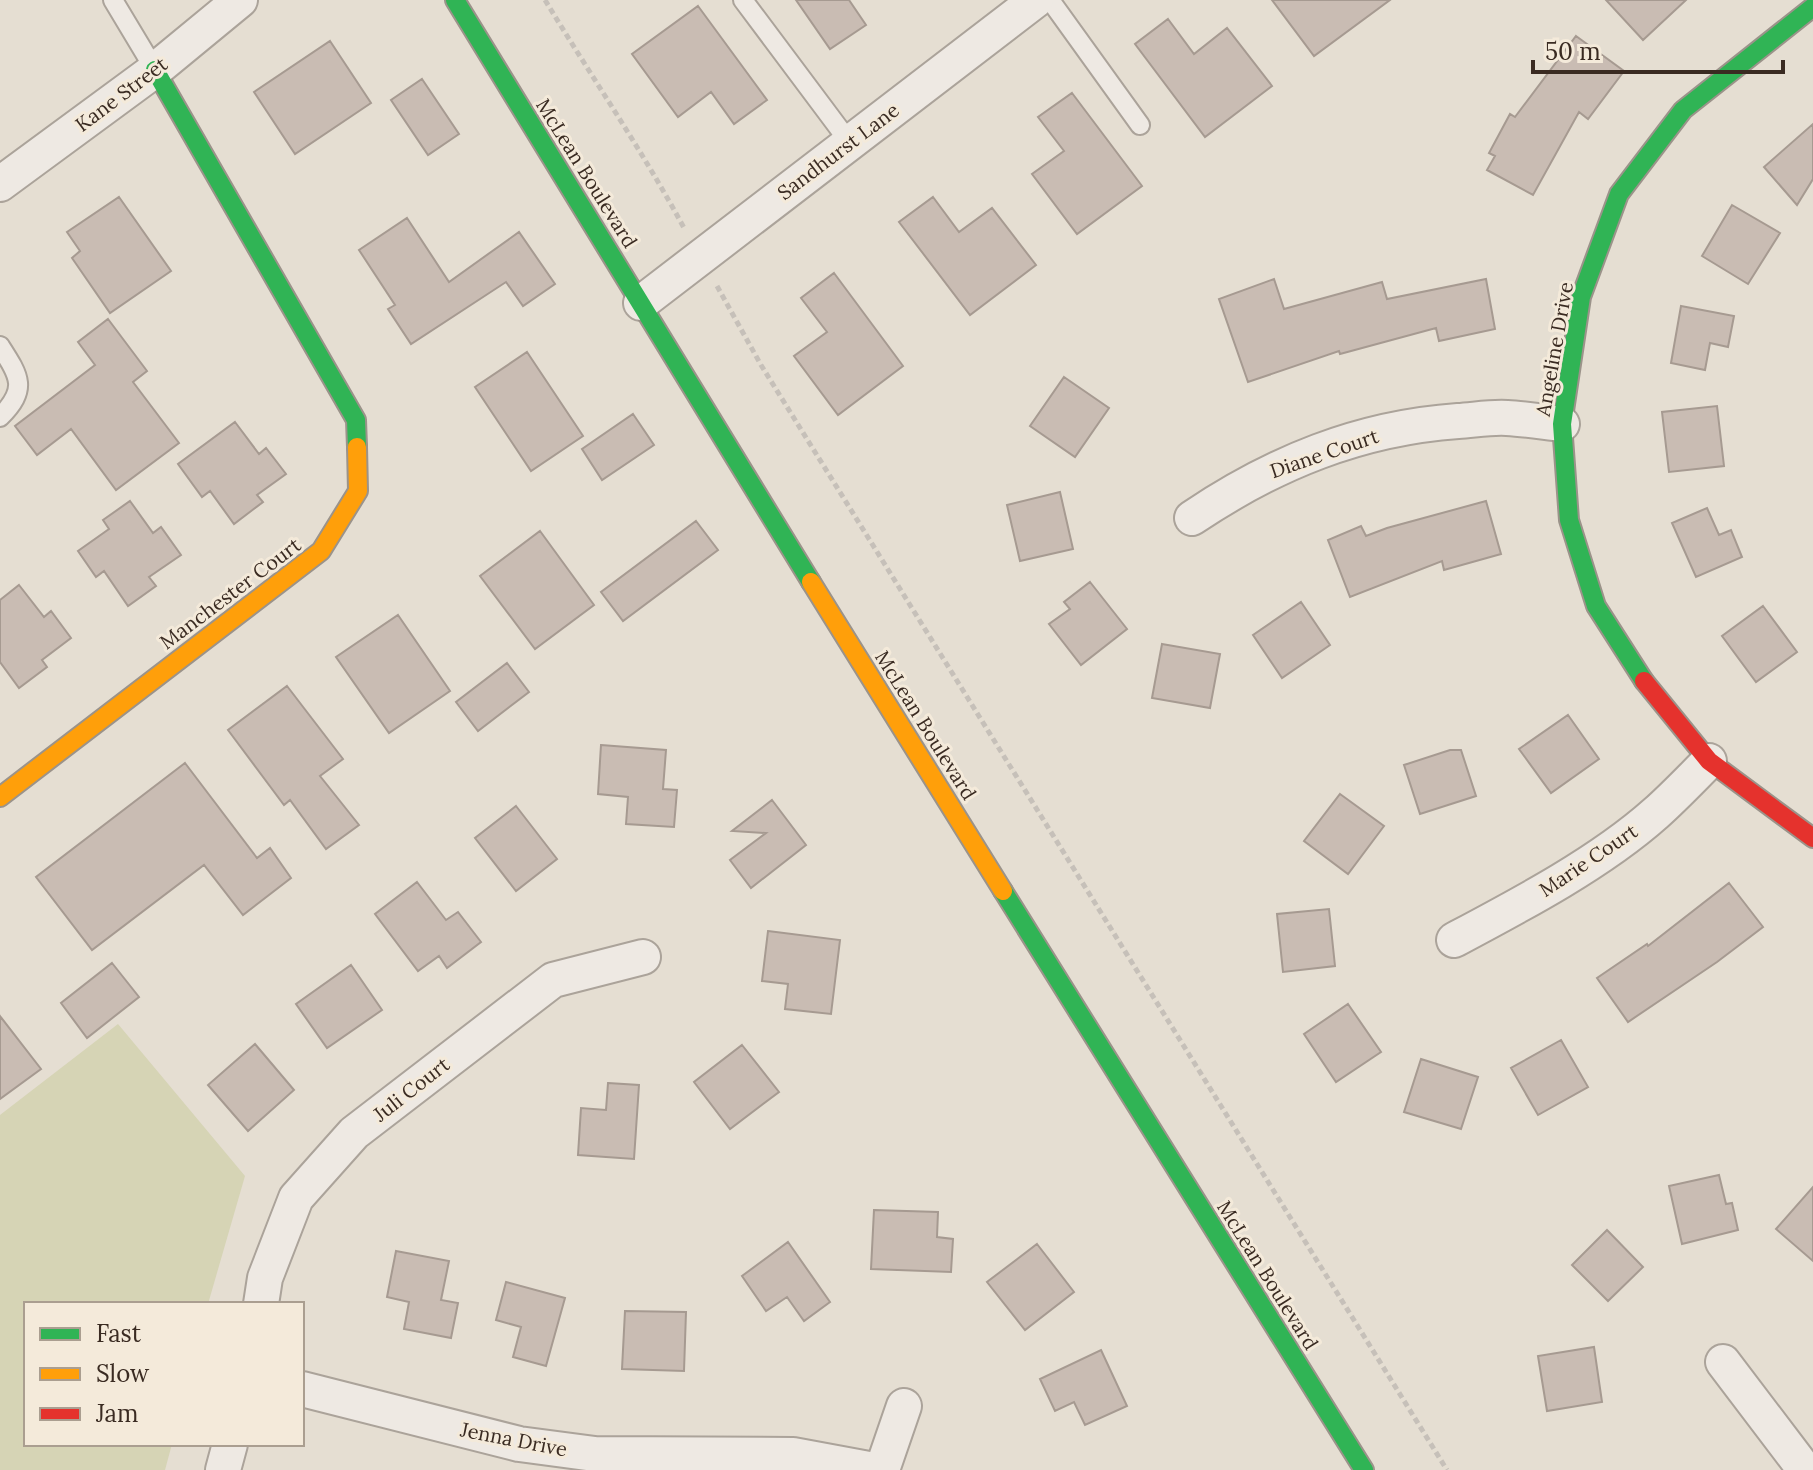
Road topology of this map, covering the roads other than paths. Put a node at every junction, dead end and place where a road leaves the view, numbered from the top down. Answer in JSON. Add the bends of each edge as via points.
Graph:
{"nodes":[{"id":1,"x":113,"y":0,"type":"edge"},
{"id":2,"x":240,"y":0,"type":"edge"},
{"id":3,"x":455,"y":0,"type":"edge"},
{"id":4,"x":743,"y":0,"type":"edge"},
{"id":5,"x":1036,"y":0,"type":"edge"},
{"id":6,"x":1050,"y":0,"type":"edge"},
{"id":7,"x":1813,"y":7,"type":"edge"},
{"id":8,"x":155,"y":70,"type":"junction"},
{"id":9,"x":1140,"y":125,"type":"dead end"},
{"id":10,"x":850,"y":143,"type":"junction"},
{"id":11,"x":0,"y":184,"type":"edge"},
{"id":12,"x":641,"y":303,"type":"junction"},
{"id":13,"x":0,"y":346,"type":"edge"},
{"id":14,"x":0,"y":417,"type":"edge"},
{"id":15,"x":1562,"y":424,"type":"junction"},
{"id":16,"x":1192,"y":518,"type":"dead end"},
{"id":17,"x":1709,"y":761,"type":"junction"},
{"id":18,"x":0,"y":797,"type":"edge"},
{"id":19,"x":1813,"y":838,"type":"edge"},
{"id":20,"x":1454,"y":940,"type":"dead end"},
{"id":21,"x":643,"y":957,"type":"dead end"},
{"id":22,"x":261,"y":1302,"type":"edge"},
{"id":23,"x":1723,"y":1362,"type":"dead end"},
{"id":24,"x":304,"y":1390,"type":"edge"},
{"id":25,"x":904,"y":1406,"type":"dead end"},
{"id":26,"x":229,"y":1446,"type":"edge"},
{"id":27,"x":223,"y":1470,"type":"edge"},
{"id":28,"x":874,"y":1470,"type":"edge"},
{"id":29,"x":882,"y":1470,"type":"edge"},
{"id":30,"x":1364,"y":1470,"type":"edge"},
{"id":31,"x":1805,"y":1470,"type":"edge"}],
"edges":[{"from":1,"to":8,"type":"lane"},
{"from":2,"to":8,"type":"street","name":"Kane Street"},
{"from":3,"to":12,"type":"street","name":"McLean Boulevard"},
{"from":4,"to":10,"type":"lane"},
{"from":5,"to":10,"type":"street","name":"Sandhurst Lane"},
{"from":6,"to":9,"type":"lane"},
{"from":7,"to":15,"type":"street","name":"Angeline Drive","via":[[1683,110],[1619,194],[1581,297]]},
{"from":8,"to":11,"type":"street","name":"Kane Street"},
{"from":8,"to":18,"type":"street","name":"Manchester Court","via":[[356,420],[358,491],[321,551]]},
{"from":10,"to":12,"type":"street","name":"Sandhurst Lane"},
{"from":12,"to":30,"type":"street","name":"McLean Boulevard"},
{"from":13,"to":14,"type":"lane","via":[[19,387],[16,400]]},
{"from":15,"to":16,"type":"street","name":"Diane Court","via":[[1504,417],[1370,434],[1278,467]]},
{"from":15,"to":17,"type":"street","name":"Angeline Drive","via":[[1569,520],[1596,606],[1650,691]]},
{"from":17,"to":19,"type":"street","name":"Angeline Drive"},
{"from":17,"to":20,"type":"street","name":"Marie Court","via":[[1654,815],[1594,858]]},
{"from":21,"to":22,"type":"street","name":"Juli Court","via":[[553,980],[354,1133],[296,1198],[265,1278]]},
{"from":23,"to":31,"type":"street"},
{"from":24,"to":28,"type":"street","name":"Jenna Drive","via":[[519,1444],[595,1454],[793,1455]]},
{"from":25,"to":29,"type":"street"},
{"from":26,"to":27,"type":"street"}]}
